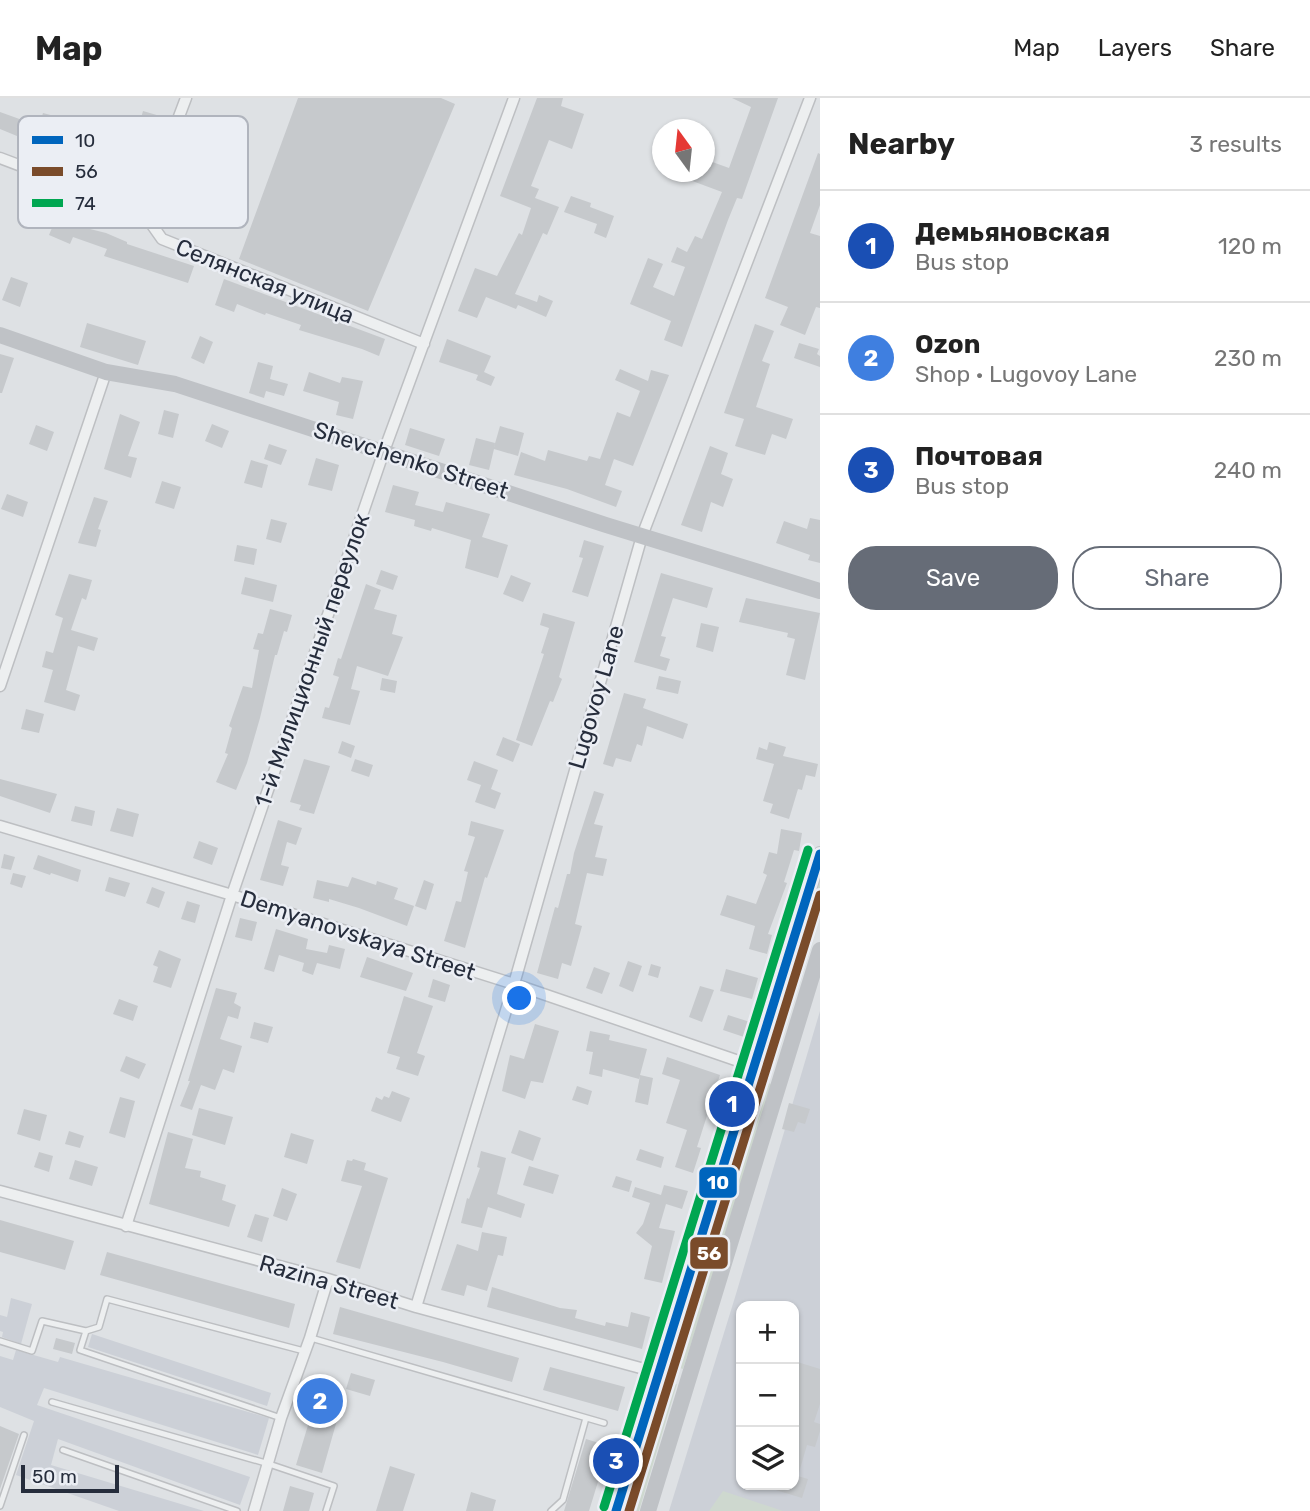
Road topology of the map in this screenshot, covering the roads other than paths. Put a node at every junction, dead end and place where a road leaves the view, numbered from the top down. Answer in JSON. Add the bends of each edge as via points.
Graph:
{"nodes":[{"id":1,"x":186,"y":98,"type":"edge"},
{"id":2,"x":514,"y":98,"type":"edge"},
{"id":3,"x":810,"y":98,"type":"edge"},
{"id":4,"x":179,"y":116,"type":"edge"},
{"id":5,"x":0,"y":158,"type":"edge"},
{"id":6,"x":18,"y":165,"type":"edge"},
{"id":7,"x":154,"y":228,"type":"edge"},
{"id":8,"x":0,"y":335,"type":"edge"},
{"id":9,"x":424,"y":344,"type":"junction"},
{"id":10,"x":106,"y":372,"type":"junction"},
{"id":11,"x":384,"y":451,"type":"junction"},
{"id":12,"x":642,"y":536,"type":"junction"},
{"id":13,"x":820,"y":591,"type":"edge"},
{"id":14,"x":0,"y":686,"type":"edge"},
{"id":15,"x":0,"y":826,"type":"edge"},
{"id":16,"x":820,"y":854,"type":"edge"},
{"id":17,"x":232,"y":895,"type":"junction"},
{"id":18,"x":820,"y":950,"type":"edge"},
{"id":19,"x":514,"y":984,"type":"junction"},
{"id":20,"x":753,"y":1066,"type":"junction"},
{"id":21,"x":0,"y":1191,"type":"edge"},
{"id":22,"x":126,"y":1226,"type":"junction"},
{"id":23,"x":328,"y":1279,"type":"junction"},
{"id":24,"x":416,"y":1307,"type":"junction"},
{"id":25,"x":86,"y":1331,"type":"junction"},
{"id":26,"x":310,"y":1338,"type":"junction"},
{"id":27,"x":0,"y":1341,"type":"edge"},
{"id":28,"x":304,"y":1351,"type":"junction"},
{"id":29,"x":659,"y":1373,"type":"junction"},
{"id":30,"x":52,"y":1402,"type":"dead end"},
{"id":31,"x":281,"y":1418,"type":"junction"},
{"id":32,"x":586,"y":1419,"type":"junction"},
{"id":33,"x":604,"y":1423,"type":"dead end"},
{"id":34,"x":24,"y":1435,"type":"dead end"},
{"id":35,"x":62,"y":1450,"type":"dead end"},
{"id":36,"x":269,"y":1464,"type":"junction"},
{"id":37,"x":0,"y":1506,"type":"edge"},
{"id":38,"x":237,"y":1511,"type":"edge"},
{"id":39,"x":254,"y":1511,"type":"edge"},
{"id":40,"x":326,"y":1511,"type":"edge"},
{"id":41,"x":551,"y":1511,"type":"edge"},
{"id":42,"x":616,"y":1511,"type":"edge"},
{"id":43,"x":648,"y":1511,"type":"edge"}],
"edges":[{"from":1,"to":4,"type":"street"},
{"from":2,"to":9,"type":"street","name":"1-й Милиционный переулок"},
{"from":3,"to":12,"type":"street","name":"Lugovoy Lane"},
{"from":5,"to":6,"type":"street"},
{"from":7,"to":9,"type":"street","name":"Селянская улица","via":[[162,239]]},
{"from":8,"to":10,"type":"street","name":"Shevchenko Street"},
{"from":9,"to":11,"type":"street","name":"1-й Милиционный переулок"},
{"from":10,"to":11,"type":"street","name":"Shevchenko Street","via":[[175,384]]},
{"from":10,"to":14,"type":"street"},
{"from":11,"to":12,"type":"street","name":"Shevchenko Street"},
{"from":11,"to":17,"type":"street","name":"1-й Милиционный переулок"},
{"from":12,"to":13,"type":"street","name":"Shevchenko Street"},
{"from":12,"to":19,"type":"street","name":"Lugovoy Lane"},
{"from":15,"to":17,"type":"street","name":"Demyanovskaya Street"},
{"from":16,"to":20,"type":"street"},
{"from":17,"to":19,"type":"street","name":"Demyanovskaya Street"},
{"from":17,"to":22,"type":"street","name":"1-й Милиционный переулок"},
{"from":18,"to":43,"type":"street"},
{"from":19,"to":20,"type":"street","name":"Demyanovskaya Street"},
{"from":19,"to":24,"type":"street","name":"Lugovoy Lane"},
{"from":20,"to":29,"type":"street"},
{"from":21,"to":22,"type":"street","name":"Razina Street"},
{"from":22,"to":23,"type":"street","name":"Razina Street"},
{"from":23,"to":24,"type":"street","name":"Razina Street"},
{"from":23,"to":26,"type":"street"},
{"from":24,"to":29,"type":"street","name":"Razina Street"},
{"from":25,"to":27,"type":"lane","via":[[42,1321],[32,1352]]},
{"from":25,"to":28,"type":"lane","via":[[99,1327],[107,1299]]},
{"from":25,"to":31,"type":"lane","via":[[80,1350]]},
{"from":26,"to":28,"type":"street"},
{"from":26,"to":32,"type":"lane"},
{"from":28,"to":31,"type":"street"},
{"from":29,"to":42,"type":"street"},
{"from":30,"to":36,"type":"lane"},
{"from":31,"to":36,"type":"street"},
{"from":32,"to":33,"type":"lane"},
{"from":32,"to":41,"type":"lane","via":[[563,1500]]},
{"from":34,"to":37,"type":"lane"},
{"from":35,"to":38,"type":"lane"},
{"from":36,"to":39,"type":"street"},
{"from":36,"to":40,"type":"lane","via":[[334,1486]]}]}
